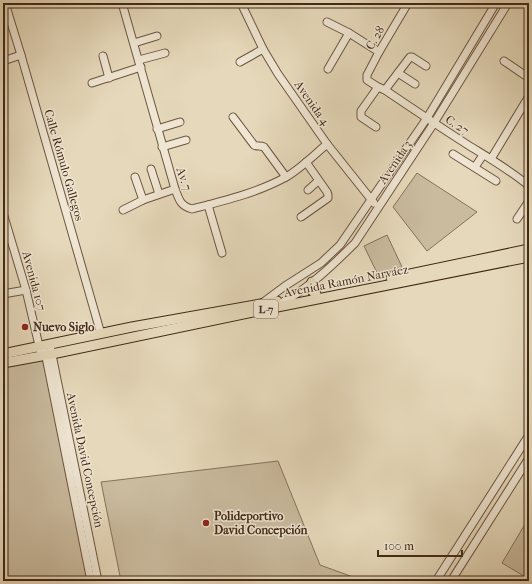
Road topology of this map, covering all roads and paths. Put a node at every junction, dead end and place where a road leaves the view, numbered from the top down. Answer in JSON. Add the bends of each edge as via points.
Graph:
{"nodes":[{"id":1,"x":5,"y":3,"type":"edge"},
{"id":2,"x":122,"y":3,"type":"edge"},
{"id":3,"x":241,"y":3,"type":"edge"},
{"id":4,"x":408,"y":3,"type":"edge"},
{"id":5,"x":496,"y":3,"type":"edge"},
{"id":6,"x":508,"y":3,"type":"edge"},
{"id":7,"x":327,"y":22,"type":"dead end"},
{"id":8,"x":349,"y":33,"type":"junction"},
{"id":9,"x":157,"y":36,"type":"dead end"},
{"id":10,"x":134,"y":43,"type":"junction"},
{"id":11,"x":263,"y":49,"type":"junction"},
{"id":12,"x":379,"y":52,"type":"junction"},
{"id":13,"x":165,"y":53,"type":"dead end"},
{"id":14,"x":21,"y":55,"type":"junction"},
{"id":15,"x":103,"y":56,"type":"dead end"},
{"id":16,"x":139,"y":60,"type":"junction"},
{"id":17,"x":3,"y":61,"type":"edge"},
{"id":18,"x":504,"y":61,"type":"dead end"},
{"id":19,"x":240,"y":62,"type":"dead end"},
{"id":20,"x":426,"y":66,"type":"dead end"},
{"id":21,"x":141,"y":67,"type":"junction"},
{"id":22,"x":328,"y":69,"type":"dead end"},
{"id":23,"x":398,"y":74,"type":"junction"},
{"id":24,"x":109,"y":78,"type":"junction"},
{"id":25,"x":529,"y":78,"type":"edge"},
{"id":26,"x":92,"y":83,"type":"dead end"},
{"id":27,"x":415,"y":84,"type":"dead end"},
{"id":28,"x":375,"y":85,"type":"junction"},
{"id":29,"x":386,"y":90,"type":"junction"},
{"id":30,"x":529,"y":96,"type":"edge"},
{"id":31,"x":233,"y":116,"type":"dead end"},
{"id":32,"x":427,"y":118,"type":"junction"},
{"id":33,"x":180,"y":122,"type":"dead end"},
{"id":34,"x":434,"y":123,"type":"junction"},
{"id":35,"x":376,"y":127,"type":"dead end"},
{"id":36,"x":157,"y":129,"type":"junction"},
{"id":37,"x":186,"y":140,"type":"dead end"},
{"id":38,"x":326,"y":144,"type":"junction"},
{"id":39,"x":162,"y":147,"type":"junction"},
{"id":40,"x":454,"y":154,"type":"dead end"},
{"id":41,"x":483,"y":155,"type":"junction"},
{"id":42,"x":491,"y":159,"type":"junction"},
{"id":43,"x":306,"y":162,"type":"junction"},
{"id":44,"x":475,"y":167,"type":"junction"},
{"id":45,"x":151,"y":169,"type":"dead end"},
{"id":46,"x":134,"y":177,"type":"dead end"},
{"id":47,"x":286,"y":177,"type":"junction"},
{"id":48,"x":318,"y":181,"type":"junction"},
{"id":49,"x":496,"y":181,"type":"dead end"},
{"id":50,"x":529,"y":186,"type":"edge"},
{"id":51,"x":174,"y":189,"type":"junction"},
{"id":52,"x":308,"y":190,"type":"dead end"},
{"id":53,"x":159,"y":194,"type":"junction"},
{"id":54,"x":143,"y":200,"type":"junction"},
{"id":55,"x":371,"y":201,"type":"junction"},
{"id":56,"x":529,"y":201,"type":"edge"},
{"id":57,"x":208,"y":205,"type":"junction"},
{"id":58,"x":378,"y":207,"type":"junction"},
{"id":59,"x":123,"y":210,"type":"dead end"},
{"id":60,"x":3,"y":213,"type":"edge"},
{"id":61,"x":301,"y":217,"type":"dead end"},
{"id":62,"x":517,"y":219,"type":"dead end"},
{"id":63,"x":529,"y":249,"type":"edge"},
{"id":64,"x":222,"y":253,"type":"dead end"},
{"id":65,"x":529,"y":257,"type":"edge"},
{"id":66,"x":312,"y":282,"type":"junction"},
{"id":67,"x":26,"y":290,"type":"junction"},
{"id":68,"x":3,"y":294,"type":"edge"},
{"id":69,"x":316,"y":294,"type":"junction"},
{"id":70,"x":291,"y":298,"type":"junction"},
{"id":71,"x":262,"y":303,"type":"junction"},
{"id":72,"x":272,"y":308,"type":"junction"},
{"id":73,"x":101,"y":334,"type":"junction"},
{"id":74,"x":44,"y":345,"type":"junction"},
{"id":75,"x":3,"y":354,"type":"edge"},
{"id":76,"x":46,"y":355,"type":"junction"},
{"id":77,"x":3,"y":363,"type":"edge"},
{"id":78,"x":529,"y":435,"type":"edge"},
{"id":79,"x":529,"y":458,"type":"edge"},
{"id":80,"x":77,"y":492,"type":"junction"},
{"id":81,"x":458,"y":546,"type":"junction"},
{"id":82,"x":468,"y":553,"type":"junction"},
{"id":83,"x":91,"y":581,"type":"edge"},
{"id":84,"x":98,"y":581,"type":"edge"},
{"id":85,"x":436,"y":581,"type":"edge"},
{"id":86,"x":451,"y":581,"type":"edge"}],
"edges":[{"from":1,"to":14,"type":"street","name":"Calle Rómulo Gallegos"},
{"from":2,"to":10,"type":"street","name":"Av. 7"},
{"from":3,"to":11,"type":"street","name":"Avenida 4"},
{"from":4,"to":12,"type":"street","name":"C. 28"},
{"from":5,"to":32,"type":"street","name":"Avenida 3"},
{"from":6,"to":34,"type":"street","name":"Avenida 3"},
{"from":7,"to":8,"type":"street"},
{"from":8,"to":12,"type":"street"},
{"from":8,"to":22,"type":"street"},
{"from":9,"to":10,"type":"street"},
{"from":10,"to":16,"type":"street","name":"Av. 7"},
{"from":11,"to":19,"type":"street"},
{"from":11,"to":38,"type":"street","name":"Avenida 4"},
{"from":12,"to":28,"type":"street","name":"C. 28","via":[[367,75],[367,80]]},
{"from":13,"to":16,"type":"street"},
{"from":14,"to":17,"type":"street"},
{"from":14,"to":73,"type":"street","name":"Calle Rómulo Gallegos"},
{"from":15,"to":24,"type":"street"},
{"from":16,"to":21,"type":"street","name":"Av. 7"},
{"from":18,"to":25,"type":"street"},
{"from":20,"to":23,"type":"street","via":[[412,57]]},
{"from":21,"to":24,"type":"street"},
{"from":21,"to":36,"type":"street","name":"Av. 7"},
{"from":23,"to":27,"type":"street"},
{"from":23,"to":29,"type":"street"},
{"from":24,"to":26,"type":"street"},
{"from":28,"to":29,"type":"street","name":"C. 27"},
{"from":28,"to":35,"type":"street","via":[[361,111],[361,117]]},
{"from":29,"to":32,"type":"street","name":"C. 27"},
{"from":30,"to":42,"type":"street"},
{"from":31,"to":47,"type":"street","via":[[254,145],[264,146]]},
{"from":32,"to":34,"type":"street","name":"C. 27"},
{"from":32,"to":55,"type":"street","name":"Avenida 3"},
{"from":33,"to":36,"type":"street"},
{"from":34,"to":41,"type":"street","name":"C. 27"},
{"from":34,"to":58,"type":"street","name":"Avenida 3"},
{"from":36,"to":39,"type":"street","name":"Av. 7"},
{"from":37,"to":39,"type":"street"},
{"from":38,"to":43,"type":"street","name":"Av. 7"},
{"from":38,"to":55,"type":"street","name":"Avenida 4"},
{"from":39,"to":51,"type":"street","name":"Av. 7"},
{"from":40,"to":44,"type":"street"},
{"from":41,"to":42,"type":"street","name":"C. 27"},
{"from":41,"to":44,"type":"street"},
{"from":42,"to":50,"type":"street","name":"C. 27"},
{"from":43,"to":47,"type":"street","name":"Av. 7"},
{"from":43,"to":48,"type":"street"},
{"from":44,"to":49,"type":"street"},
{"from":45,"to":53,"type":"street"},
{"from":46,"to":54,"type":"street"},
{"from":47,"to":57,"type":"street","name":"Av. 7","via":[[257,190]]},
{"from":48,"to":52,"type":"street"},
{"from":48,"to":61,"type":"street","via":[[328,198]]},
{"from":51,"to":53,"type":"street"},
{"from":51,"to":57,"type":"street","name":"Av. 7","via":[[186,207],[192,209]]},
{"from":53,"to":54,"type":"street"},
{"from":54,"to":59,"type":"street"},
{"from":55,"to":58,"type":"street","name":"Avenida 4"},
{"from":55,"to":71,"type":"street","name":"Avenida 3","via":[[340,245]]},
{"from":56,"to":62,"type":"street"},
{"from":57,"to":64,"type":"street"},
{"from":58,"to":66,"type":"street","name":"Avenida 3","via":[[355,243]]},
{"from":60,"to":67,"type":"street","name":"Avenida 107"},
{"from":63,"to":69,"type":"main road","name":"Avenida Ramón Narváez","number":"L-7"},
{"from":65,"to":72,"type":"main road","name":"Avenida Ramón Narváez","number":"L-7"},
{"from":66,"to":69,"type":"main road","via":[[311,289]]},
{"from":66,"to":70,"type":"street","name":"Avenida 3"},
{"from":67,"to":68,"type":"street"},
{"from":67,"to":74,"type":"street","name":"Avenida 107"},
{"from":69,"to":70,"type":"main road","name":"Avenida Ramón Narváez","number":"L-7"},
{"from":70,"to":71,"type":"main road","name":"Avenida Ramón Narváez","number":"L-7"},
{"from":70,"to":72,"type":"street","name":"Avenida 3"},
{"from":71,"to":73,"type":"main road","name":"Avenida Ramón Narváez","number":"L-7"},
{"from":72,"to":76,"type":"main road","name":"Avenida Ramón Narváez","number":"L-7"},
{"from":73,"to":74,"type":"main road","name":"Avenida Ramón Narváez","number":"L-7"},
{"from":74,"to":75,"type":"main road","name":"Avenida Ramón Narváez","number":"L-7"},
{"from":74,"to":76,"type":"street","name":"Avenida David Concepción"},
{"from":74,"to":76,"type":"street","name":"Avenida 107"},
{"from":76,"to":77,"type":"main road","name":"Avenida Ramón Narváez","number":"L-7"},
{"from":76,"to":80,"type":"street","name":"Avenida David Concepción"},
{"from":78,"to":81,"type":"street"},
{"from":79,"to":82,"type":"street"},
{"from":80,"to":83,"type":"street","name":"Avenida David Concepción"},
{"from":80,"to":84,"type":"street","name":"Avenida David Concepción"},
{"from":81,"to":82,"type":"street"},
{"from":81,"to":85,"type":"street"},
{"from":82,"to":86,"type":"street"}]}
